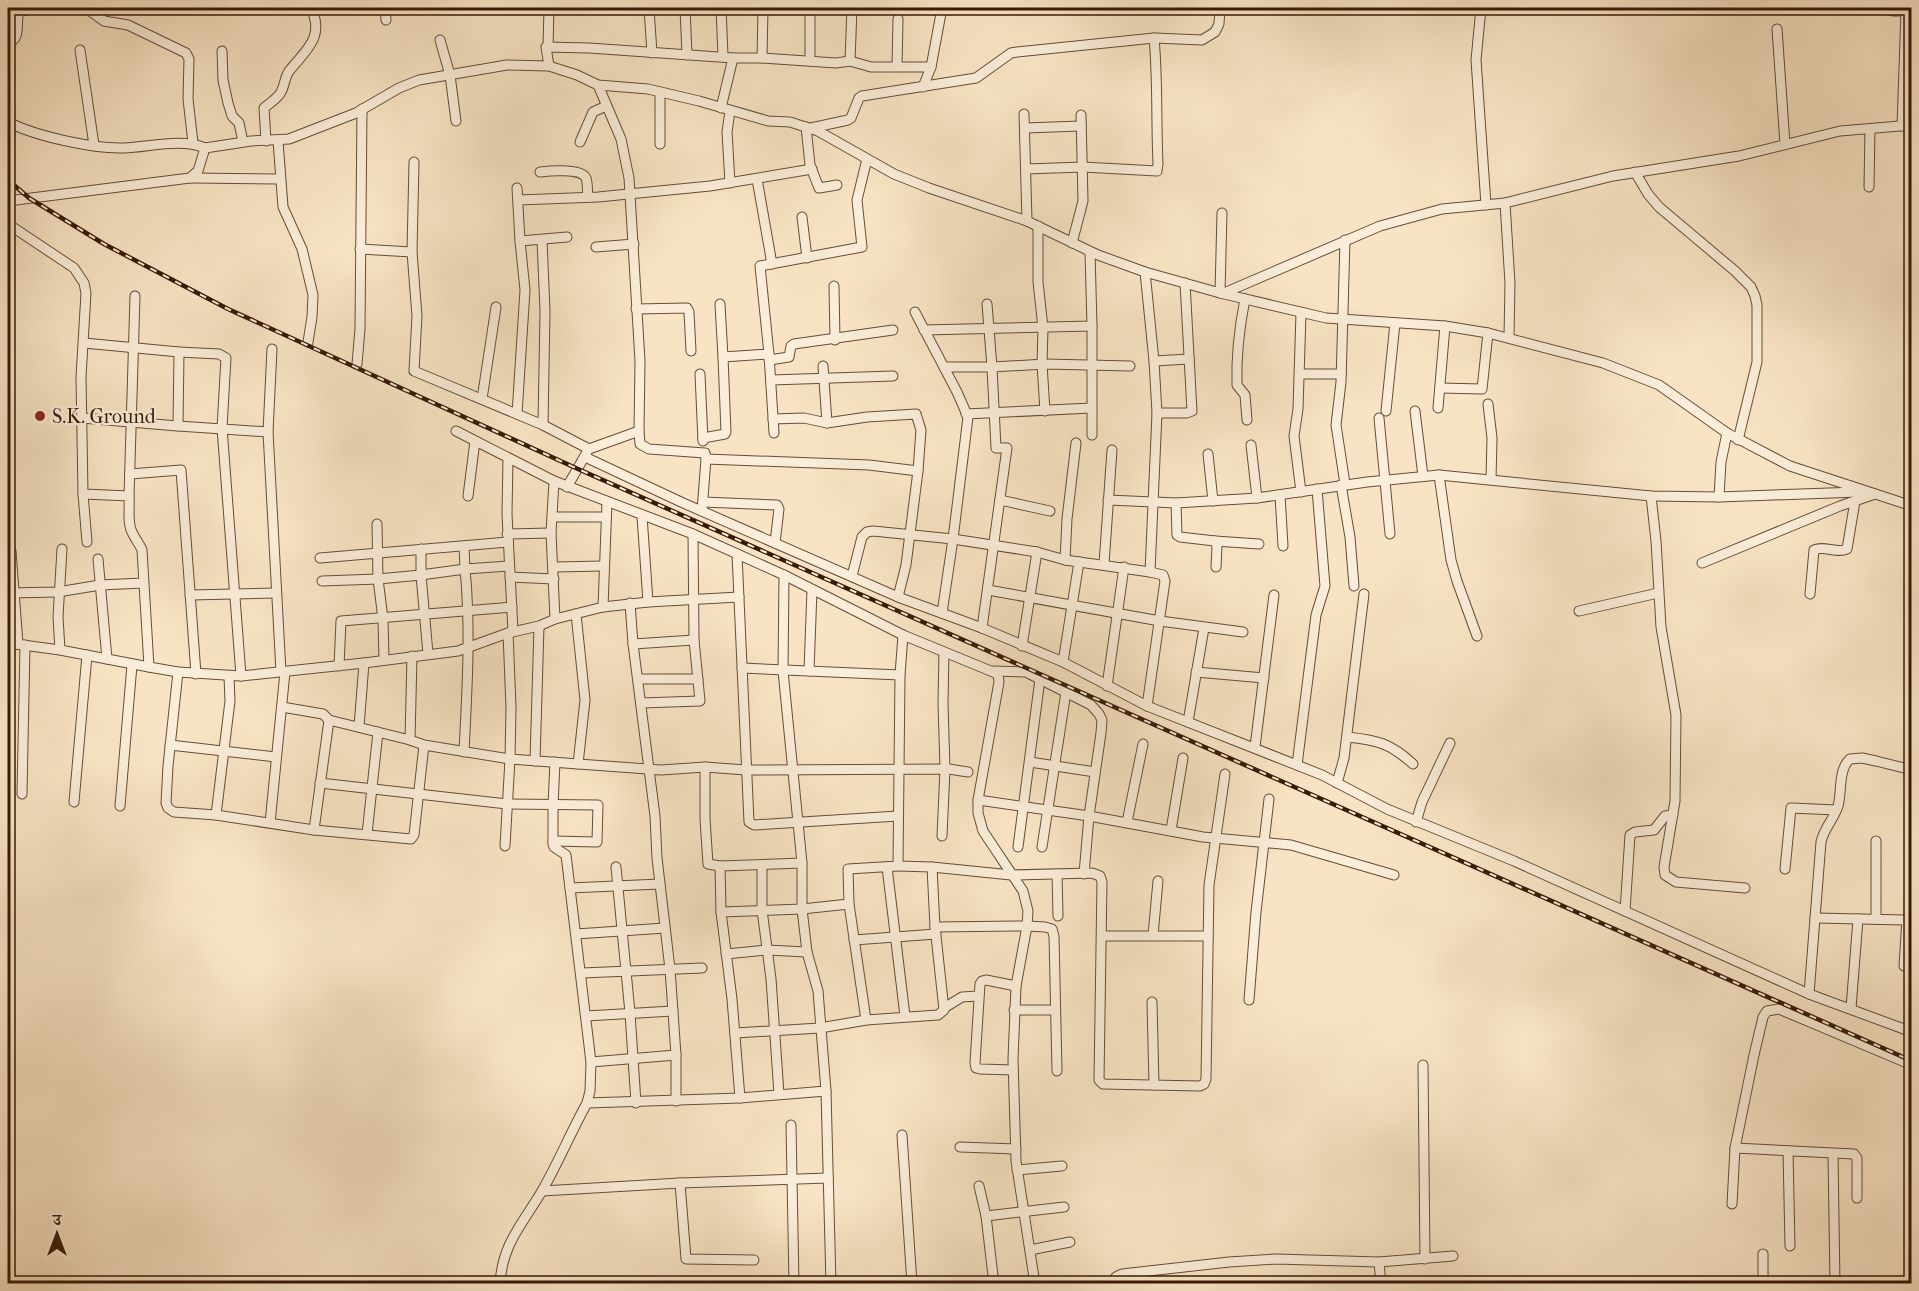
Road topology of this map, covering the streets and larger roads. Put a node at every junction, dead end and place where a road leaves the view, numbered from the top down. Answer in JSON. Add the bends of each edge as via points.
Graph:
{"nodes":[{"id":1,"x":35,"y":8,"type":"edge"},
{"id":2,"x":86,"y":8,"type":"edge"},
{"id":3,"x":311,"y":8,"type":"edge"},
{"id":4,"x":385,"y":8,"type":"edge"},
{"id":5,"x":549,"y":8,"type":"edge"},
{"id":6,"x":649,"y":8,"type":"edge"},
{"id":7,"x":685,"y":8,"type":"edge"},
{"id":8,"x":721,"y":8,"type":"edge"},
{"id":9,"x":764,"y":8,"type":"edge"},
{"id":10,"x":810,"y":8,"type":"edge"},
{"id":11,"x":845,"y":8,"type":"edge"},
{"id":12,"x":852,"y":8,"type":"edge"},
{"id":13,"x":942,"y":8,"type":"edge"},
{"id":14,"x":1220,"y":8,"type":"edge"},
{"id":15,"x":1481,"y":8,"type":"edge"},
{"id":16,"x":1879,"y":8,"type":"edge"},
{"id":17,"x":18,"y":10,"type":"edge"},
{"id":18,"x":1909,"y":11,"type":"edge"},
{"id":19,"x":898,"y":19,"type":"dead end"},
{"id":20,"x":386,"y":20,"type":"dead end"},
{"id":21,"x":1777,"y":29,"type":"dead end"},
{"id":22,"x":1154,"y":38,"type":"junction"},
{"id":23,"x":440,"y":40,"type":"dead end"},
{"id":24,"x":8,"y":43,"type":"edge"},
{"id":25,"x":549,"y":47,"type":"junction"},
{"id":26,"x":80,"y":50,"type":"dead end"},
{"id":27,"x":222,"y":51,"type":"dead end"},
{"id":28,"x":651,"y":53,"type":"junction"},
{"id":29,"x":687,"y":55,"type":"junction"},
{"id":30,"x":728,"y":57,"type":"junction"},
{"id":31,"x":762,"y":57,"type":"junction"},
{"id":32,"x":810,"y":61,"type":"junction"},
{"id":33,"x":850,"y":61,"type":"junction"},
{"id":34,"x":549,"y":66,"type":"junction"},
{"id":35,"x":897,"y":66,"type":"junction"},
{"id":36,"x":931,"y":67,"type":"junction"},
{"id":37,"x":450,"y":75,"type":"junction"},
{"id":38,"x":598,"y":85,"type":"junction"},
{"id":39,"x":923,"y":87,"type":"junction"},
{"id":40,"x":660,"y":92,"type":"junction"},
{"id":41,"x":606,"y":106,"type":"junction"},
{"id":42,"x":362,"y":109,"type":"junction"},
{"id":43,"x":726,"y":110,"type":"junction"},
{"id":44,"x":1024,"y":114,"type":"dead end"},
{"id":45,"x":1080,"y":115,"type":"dead end"},
{"id":46,"x":456,"y":121,"type":"dead end"},
{"id":47,"x":8,"y":122,"type":"edge"},
{"id":48,"x":1081,"y":126,"type":"junction"},
{"id":49,"x":1907,"y":126,"type":"edge"},
{"id":50,"x":809,"y":128,"type":"junction"},
{"id":51,"x":1025,"y":128,"type":"junction"},
{"id":52,"x":1870,"y":129,"type":"junction"},
{"id":53,"x":266,"y":141,"type":"junction"},
{"id":54,"x":278,"y":141,"type":"junction"},
{"id":55,"x":243,"y":142,"type":"junction"},
{"id":56,"x":580,"y":142,"type":"dead end"},
{"id":57,"x":193,"y":143,"type":"junction"},
{"id":58,"x":660,"y":144,"type":"dead end"},
{"id":59,"x":1785,"y":144,"type":"junction"},
{"id":60,"x":94,"y":145,"type":"junction"},
{"id":61,"x":206,"y":148,"type":"junction"},
{"id":62,"x":867,"y":159,"type":"junction"},
{"id":63,"x":414,"y":162,"type":"dead end"},
{"id":64,"x":1083,"y":167,"type":"junction"},
{"id":65,"x":1026,"y":169,"type":"junction"},
{"id":66,"x":812,"y":170,"type":"junction"},
{"id":67,"x":540,"y":172,"type":"dead end"},
{"id":68,"x":1635,"y":172,"type":"junction"},
{"id":69,"x":190,"y":178,"type":"junction"},
{"id":70,"x":280,"y":179,"type":"junction"},
{"id":71,"x":757,"y":179,"type":"junction"},
{"id":72,"x":730,"y":183,"type":"junction"},
{"id":73,"x":837,"y":185,"type":"dead end"},
{"id":74,"x":1869,"y":187,"type":"dead end"},
{"id":75,"x":518,"y":188,"type":"dead end"},
{"id":76,"x":631,"y":194,"type":"junction"},
{"id":77,"x":588,"y":197,"type":"junction"},
{"id":78,"x":518,"y":200,"type":"junction"},
{"id":79,"x":8,"y":201,"type":"edge"},
{"id":80,"x":1506,"y":203,"type":"junction"},
{"id":81,"x":1486,"y":205,"type":"junction"},
{"id":82,"x":1221,"y":213,"type":"dead end"},
{"id":83,"x":802,"y":217,"type":"dead end"},
{"id":84,"x":1027,"y":221,"type":"junction"},
{"id":85,"x":8,"y":224,"type":"edge"},
{"id":86,"x":1038,"y":226,"type":"junction"},
{"id":87,"x":567,"y":237,"type":"dead end"},
{"id":88,"x":542,"y":240,"type":"junction"},
{"id":89,"x":1345,"y":240,"type":"junction"},
{"id":90,"x":520,"y":241,"type":"junction"},
{"id":91,"x":1072,"y":243,"type":"junction"},
{"id":92,"x":634,"y":244,"type":"junction"},
{"id":93,"x":596,"y":247,"type":"dead end"},
{"id":94,"x":360,"y":249,"type":"junction"},
{"id":95,"x":412,"y":252,"type":"junction"},
{"id":96,"x":1090,"y":252,"type":"junction"},
{"id":97,"x":807,"y":258,"type":"junction"},
{"id":98,"x":772,"y":264,"type":"junction"},
{"id":99,"x":1145,"y":272,"type":"junction"},
{"id":100,"x":1185,"y":283,"type":"junction"},
{"id":101,"x":834,"y":286,"type":"dead end"},
{"id":102,"x":1222,"y":293,"type":"junction"},
{"id":103,"x":135,"y":296,"type":"dead end"},
{"id":104,"x":1245,"y":299,"type":"junction"},
{"id":105,"x":720,"y":304,"type":"dead end"},
{"id":106,"x":987,"y":304,"type":"dead end"},
{"id":107,"x":496,"y":307,"type":"dead end"},
{"id":108,"x":636,"y":309,"type":"junction"},
{"id":109,"x":915,"y":312,"type":"dead end"},
{"id":110,"x":1301,"y":313,"type":"junction"},
{"id":111,"x":1342,"y":320,"type":"junction"},
{"id":112,"x":1395,"y":323,"type":"junction"},
{"id":113,"x":1092,"y":326,"type":"junction"},
{"id":114,"x":1445,"y":326,"type":"junction"},
{"id":115,"x":989,"y":328,"type":"junction"},
{"id":116,"x":1043,"y":328,"type":"junction"},
{"id":117,"x":893,"y":330,"type":"dead end"},
{"id":118,"x":924,"y":330,"type":"junction"},
{"id":119,"x":1488,"y":333,"type":"junction"},
{"id":120,"x":1509,"y":337,"type":"junction"},
{"id":121,"x":836,"y":340,"type":"junction"},
{"id":122,"x":308,"y":342,"type":"dead end"},
{"id":123,"x":84,"y":343,"type":"junction"},
{"id":124,"x":132,"y":348,"type":"junction"},
{"id":125,"x":272,"y":349,"type":"dead end"},
{"id":126,"x":692,"y":351,"type":"dead end"},
{"id":127,"x":179,"y":352,"type":"junction"},
{"id":128,"x":723,"y":357,"type":"junction"},
{"id":129,"x":769,"y":357,"type":"junction"},
{"id":130,"x":1189,"y":359,"type":"junction"},
{"id":131,"x":1154,"y":361,"type":"junction"},
{"id":132,"x":357,"y":364,"type":"dead end"},
{"id":133,"x":1042,"y":364,"type":"junction"},
{"id":134,"x":1090,"y":364,"type":"junction"},
{"id":135,"x":823,"y":366,"type":"dead end"},
{"id":136,"x":1130,"y":366,"type":"dead end"},
{"id":137,"x":944,"y":367,"type":"junction"},
{"id":138,"x":992,"y":367,"type":"junction"},
{"id":139,"x":700,"y":374,"type":"dead end"},
{"id":140,"x":1300,"y":374,"type":"junction"},
{"id":141,"x":1341,"y":374,"type":"junction"},
{"id":142,"x":894,"y":376,"type":"dead end"},
{"id":143,"x":824,"y":379,"type":"junction"},
{"id":144,"x":771,"y":380,"type":"junction"},
{"id":145,"x":1440,"y":388,"type":"junction"},
{"id":146,"x":482,"y":399,"type":"junction"},
{"id":147,"x":1488,"y":404,"type":"dead end"},
{"id":148,"x":1092,"y":408,"type":"junction"},
{"id":149,"x":1438,"y":408,"type":"dead end"},
{"id":150,"x":1046,"y":411,"type":"junction"},
{"id":151,"x":1386,"y":411,"type":"dead end"},
{"id":152,"x":1415,"y":411,"type":"dead end"},
{"id":153,"x":994,"y":413,"type":"junction"},
{"id":154,"x":1157,"y":413,"type":"junction"},
{"id":155,"x":517,"y":414,"type":"junction"},
{"id":156,"x":966,"y":414,"type":"junction"},
{"id":157,"x":82,"y":418,"type":"junction"},
{"id":158,"x":1378,"y":418,"type":"dead end"},
{"id":159,"x":773,"y":419,"type":"junction"},
{"id":160,"x":1247,"y":420,"type":"dead end"},
{"id":161,"x":131,"y":423,"type":"junction"},
{"id":162,"x":827,"y":423,"type":"junction"},
{"id":163,"x":543,"y":425,"type":"junction"},
{"id":164,"x":178,"y":426,"type":"junction"},
{"id":165,"x":222,"y":428,"type":"junction"},
{"id":166,"x":639,"y":430,"type":"junction"},
{"id":167,"x":456,"y":431,"type":"dead end"},
{"id":168,"x":268,"y":432,"type":"junction"},
{"id":169,"x":774,"y":433,"type":"dead end"},
{"id":170,"x":1727,"y":433,"type":"junction"},
{"id":171,"x":1092,"y":435,"type":"dead end"},
{"id":172,"x":703,"y":438,"type":"junction"},
{"id":173,"x":1738,"y":440,"type":"junction"},
{"id":174,"x":475,"y":441,"type":"junction"},
{"id":175,"x":1077,"y":443,"type":"dead end"},
{"id":176,"x":1251,"y":445,"type":"dead end"},
{"id":177,"x":1112,"y":450,"type":"dead end"},
{"id":178,"x":587,"y":453,"type":"junction"},
{"id":179,"x":1208,"y":454,"type":"dead end"},
{"id":180,"x":705,"y":455,"type":"junction"},
{"id":181,"x":508,"y":458,"type":"junction"},
{"id":182,"x":918,"y":471,"type":"junction"},
{"id":183,"x":130,"y":474,"type":"junction"},
{"id":184,"x":1439,"y":475,"type":"junction"},
{"id":185,"x":1423,"y":476,"type":"junction"},
{"id":186,"x":1385,"y":480,"type":"junction"},
{"id":187,"x":1491,"y":480,"type":"junction"},
{"id":188,"x":554,"y":481,"type":"junction"},
{"id":189,"x":1343,"y":485,"type":"junction"},
{"id":190,"x":567,"y":487,"type":"junction"},
{"id":191,"x":1317,"y":489,"type":"junction"},
{"id":192,"x":1301,"y":492,"type":"junction"},
{"id":193,"x":1870,"y":493,"type":"junction"},
{"id":194,"x":83,"y":494,"type":"junction"},
{"id":195,"x":1280,"y":495,"type":"junction"},
{"id":196,"x":129,"y":496,"type":"junction"},
{"id":197,"x":468,"y":496,"type":"dead end"},
{"id":198,"x":1651,"y":496,"type":"junction"},
{"id":199,"x":1719,"y":497,"type":"junction"},
{"id":200,"x":1257,"y":498,"type":"junction"},
{"id":201,"x":1000,"y":500,"type":"junction"},
{"id":202,"x":1108,"y":500,"type":"junction"},
{"id":203,"x":1213,"y":501,"type":"junction"},
{"id":204,"x":1855,"y":501,"type":"junction"},
{"id":205,"x":607,"y":502,"type":"junction"},
{"id":206,"x":1152,"y":503,"type":"junction"},
{"id":207,"x":1176,"y":503,"type":"junction"},
{"id":208,"x":702,"y":506,"type":"junction"},
{"id":209,"x":1911,"y":506,"type":"edge"},
{"id":210,"x":1050,"y":511,"type":"dead end"},
{"id":211,"x":642,"y":516,"type":"junction"},
{"id":212,"x":552,"y":517,"type":"junction"},
{"id":213,"x":606,"y":517,"type":"junction"},
{"id":214,"x":377,"y":524,"type":"dead end"},
{"id":215,"x":551,"y":533,"type":"junction"},
{"id":216,"x":693,"y":534,"type":"junction"},
{"id":217,"x":910,"y":534,"type":"junction"},
{"id":218,"x":1390,"y":534,"type":"dead end"},
{"id":219,"x":508,"y":538,"type":"junction"},
{"id":220,"x":953,"y":539,"type":"junction"},
{"id":221,"x":1215,"y":541,"type":"junction"},
{"id":222,"x":87,"y":542,"type":"dead end"},
{"id":223,"x":775,"y":543,"type":"junction"},
{"id":224,"x":1259,"y":544,"type":"dead end"},
{"id":225,"x":464,"y":546,"type":"junction"},
{"id":226,"x":994,"y":546,"type":"junction"},
{"id":227,"x":1282,"y":546,"type":"dead end"},
{"id":228,"x":62,"y":549,"type":"dead end"},
{"id":229,"x":421,"y":549,"type":"junction"},
{"id":230,"x":11,"y":551,"type":"dead end"},
{"id":231,"x":1036,"y":552,"type":"junction"},
{"id":232,"x":378,"y":553,"type":"junction"},
{"id":233,"x":737,"y":554,"type":"junction"},
{"id":234,"x":320,"y":558,"type":"dead end"},
{"id":235,"x":98,"y":559,"type":"dead end"},
{"id":236,"x":1065,"y":560,"type":"junction"},
{"id":237,"x":1079,"y":562,"type":"junction"},
{"id":238,"x":1702,"y":563,"type":"dead end"},
{"id":239,"x":1104,"y":564,"type":"junction"},
{"id":240,"x":509,"y":566,"type":"junction"},
{"id":241,"x":603,"y":566,"type":"junction"},
{"id":242,"x":554,"y":567,"type":"junction"},
{"id":243,"x":1124,"y":567,"type":"junction"},
{"id":244,"x":1216,"y":567,"type":"dead end"},
{"id":245,"x":465,"y":569,"type":"junction"},
{"id":246,"x":1150,"y":572,"type":"junction"},
{"id":247,"x":421,"y":574,"type":"junction"},
{"id":248,"x":784,"y":575,"type":"junction"},
{"id":249,"x":852,"y":576,"type":"junction"},
{"id":250,"x":510,"y":577,"type":"junction"},
{"id":251,"x":378,"y":579,"type":"junction"},
{"id":252,"x":554,"y":579,"type":"junction"},
{"id":253,"x":322,"y":581,"type":"dead end"},
{"id":254,"x":143,"y":583,"type":"junction"},
{"id":255,"x":100,"y":585,"type":"junction"},
{"id":256,"x":1354,"y":586,"type":"dead end"},
{"id":257,"x":812,"y":590,"type":"junction"},
{"id":258,"x":988,"y":590,"type":"junction"},
{"id":259,"x":58,"y":592,"type":"junction"},
{"id":260,"x":11,"y":593,"type":"edge"},
{"id":261,"x":234,"y":593,"type":"junction"},
{"id":262,"x":276,"y":593,"type":"junction"},
{"id":263,"x":1658,"y":593,"type":"junction"},
{"id":264,"x":1364,"y":594,"type":"dead end"},
{"id":265,"x":1810,"y":594,"type":"dead end"},
{"id":266,"x":190,"y":595,"type":"junction"},
{"id":267,"x":1274,"y":595,"type":"dead end"},
{"id":268,"x":739,"y":597,"type":"junction"},
{"id":269,"x":898,"y":597,"type":"junction"},
{"id":270,"x":1029,"y":597,"type":"junction"},
{"id":271,"x":694,"y":599,"type":"junction"},
{"id":272,"x":648,"y":602,"type":"junction"},
{"id":273,"x":630,"y":603,"type":"junction"},
{"id":274,"x":1073,"y":605,"type":"junction"},
{"id":275,"x":603,"y":607,"type":"junction"},
{"id":276,"x":512,"y":608,"type":"junction"},
{"id":277,"x":469,"y":610,"type":"junction"},
{"id":278,"x":1579,"y":611,"type":"dead end"},
{"id":279,"x":1117,"y":613,"type":"junction"},
{"id":280,"x":576,"y":614,"type":"junction"},
{"id":281,"x":942,"y":614,"type":"junction"},
{"id":282,"x":424,"y":615,"type":"junction"},
{"id":283,"x":383,"y":619,"type":"junction"},
{"id":284,"x":555,"y":619,"type":"junction"},
{"id":285,"x":1160,"y":621,"type":"junction"},
{"id":286,"x":539,"y":626,"type":"junction"},
{"id":287,"x":982,"y":628,"type":"junction"},
{"id":288,"x":1204,"y":628,"type":"junction"},
{"id":289,"x":510,"y":632,"type":"junction"},
{"id":290,"x":1242,"y":632,"type":"dead end"},
{"id":291,"x":903,"y":635,"type":"junction"},
{"id":292,"x":1477,"y":636,"type":"dead end"},
{"id":293,"x":694,"y":640,"type":"junction"},
{"id":294,"x":8,"y":643,"type":"edge"},
{"id":295,"x":21,"y":644,"type":"junction"},
{"id":296,"x":633,"y":644,"type":"junction"},
{"id":297,"x":1022,"y":646,"type":"junction"},
{"id":298,"x":469,"y":647,"type":"junction"},
{"id":299,"x":60,"y":650,"type":"junction"},
{"id":300,"x":944,"y":652,"type":"junction"},
{"id":301,"x":428,"y":654,"type":"junction"},
{"id":302,"x":87,"y":655,"type":"junction"},
{"id":303,"x":412,"y":656,"type":"junction"},
{"id":304,"x":106,"y":659,"type":"junction"},
{"id":305,"x":384,"y":660,"type":"junction"},
{"id":306,"x":1064,"y":662,"type":"junction"},
{"id":307,"x":364,"y":663,"type":"junction"},
{"id":308,"x":132,"y":665,"type":"junction"},
{"id":309,"x":339,"y":666,"type":"junction"},
{"id":310,"x":149,"y":667,"type":"junction"},
{"id":311,"x":742,"y":668,"type":"junction"},
{"id":312,"x":783,"y":671,"type":"junction"},
{"id":313,"x":809,"y":671,"type":"junction"},
{"id":314,"x":994,"y":671,"type":"junction"},
{"id":315,"x":178,"y":672,"type":"junction"},
{"id":316,"x":283,"y":672,"type":"junction"},
{"id":317,"x":1196,"y":672,"type":"junction"},
{"id":318,"x":196,"y":674,"type":"junction"},
{"id":319,"x":900,"y":675,"type":"junction"},
{"id":320,"x":229,"y":676,"type":"junction"},
{"id":321,"x":241,"y":676,"type":"junction"},
{"id":322,"x":1264,"y":678,"type":"junction"},
{"id":323,"x":639,"y":679,"type":"junction"},
{"id":324,"x":698,"y":679,"type":"junction"},
{"id":325,"x":1040,"y":679,"type":"junction"},
{"id":326,"x":1107,"y":686,"type":"junction"},
{"id":327,"x":1065,"y":692,"type":"junction"},
{"id":328,"x":641,"y":703,"type":"junction"},
{"id":329,"x":1147,"y":706,"type":"junction"},
{"id":330,"x":282,"y":707,"type":"junction"},
{"id":331,"x":329,"y":720,"type":"junction"},
{"id":332,"x":1188,"y":722,"type":"junction"},
{"id":333,"x":359,"y":727,"type":"junction"},
{"id":334,"x":378,"y":732,"type":"junction"},
{"id":335,"x":1347,"y":736,"type":"junction"},
{"id":336,"x":410,"y":740,"type":"junction"},
{"id":337,"x":1450,"y":743,"type":"dead end"},
{"id":338,"x":1143,"y":744,"type":"dead end"},
{"id":339,"x":424,"y":745,"type":"junction"},
{"id":340,"x":170,"y":746,"type":"junction"},
{"id":341,"x":1255,"y":747,"type":"junction"},
{"id":342,"x":223,"y":750,"type":"junction"},
{"id":343,"x":464,"y":752,"type":"junction"},
{"id":344,"x":276,"y":757,"type":"junction"},
{"id":345,"x":1183,"y":758,"type":"dead end"},
{"id":346,"x":510,"y":759,"type":"junction"},
{"id":347,"x":535,"y":761,"type":"junction"},
{"id":348,"x":555,"y":762,"type":"junction"},
{"id":349,"x":1030,"y":762,"type":"junction"},
{"id":350,"x":578,"y":764,"type":"junction"},
{"id":351,"x":1413,"y":764,"type":"dead end"},
{"id":352,"x":1054,"y":765,"type":"junction"},
{"id":353,"x":1298,"y":765,"type":"junction"},
{"id":354,"x":705,"y":767,"type":"junction"},
{"id":355,"x":649,"y":769,"type":"junction"},
{"id":356,"x":792,"y":769,"type":"junction"},
{"id":357,"x":899,"y":769,"type":"junction"},
{"id":358,"x":945,"y":769,"type":"junction"},
{"id":359,"x":746,"y":770,"type":"junction"},
{"id":360,"x":1911,"y":770,"type":"edge"},
{"id":361,"x":968,"y":772,"type":"dead end"},
{"id":362,"x":1095,"y":772,"type":"junction"},
{"id":363,"x":1226,"y":774,"type":"dead end"},
{"id":364,"x":320,"y":783,"type":"junction"},
{"id":365,"x":1337,"y":783,"type":"junction"},
{"id":366,"x":371,"y":790,"type":"junction"},
{"id":367,"x":22,"y":794,"type":"dead end"},
{"id":368,"x":418,"y":795,"type":"junction"},
{"id":369,"x":1269,"y":799,"type":"dead end"},
{"id":370,"x":978,"y":800,"type":"junction"},
{"id":371,"x":74,"y":802,"type":"dead end"},
{"id":372,"x":507,"y":804,"type":"junction"},
{"id":373,"x":120,"y":806,"type":"dead end"},
{"id":374,"x":552,"y":806,"type":"junction"},
{"id":375,"x":1024,"y":807,"type":"junction"},
{"id":376,"x":1048,"y":810,"type":"junction"},
{"id":377,"x":1836,"y":810,"type":"junction"},
{"id":378,"x":216,"y":814,"type":"junction"},
{"id":379,"x":1673,"y":814,"type":"junction"},
{"id":380,"x":898,"y":816,"type":"junction"},
{"id":381,"x":1089,"y":816,"type":"junction"},
{"id":382,"x":799,"y":821,"type":"junction"},
{"id":383,"x":1127,"y":822,"type":"junction"},
{"id":384,"x":1416,"y":822,"type":"junction"},
{"id":385,"x":270,"y":823,"type":"junction"},
{"id":386,"x":314,"y":830,"type":"junction"},
{"id":387,"x":1171,"y":830,"type":"junction"},
{"id":388,"x":367,"y":834,"type":"junction"},
{"id":389,"x":942,"y":836,"type":"dead end"},
{"id":390,"x":1215,"y":838,"type":"junction"},
{"id":391,"x":553,"y":841,"type":"junction"},
{"id":392,"x":1264,"y":841,"type":"junction"},
{"id":393,"x":1876,"y":841,"type":"dead end"},
{"id":394,"x":505,"y":846,"type":"dead end"},
{"id":395,"x":1018,"y":847,"type":"dead end"},
{"id":396,"x":1042,"y":847,"type":"dead end"},
{"id":397,"x":802,"y":863,"type":"junction"},
{"id":398,"x":762,"y":865,"type":"junction"},
{"id":399,"x":720,"y":866,"type":"junction"},
{"id":400,"x":898,"y":866,"type":"junction"},
{"id":401,"x":616,"y":867,"type":"dead end"},
{"id":402,"x":887,"y":867,"type":"junction"},
{"id":403,"x":932,"y":867,"type":"junction"},
{"id":404,"x":1785,"y":869,"type":"dead end"},
{"id":405,"x":1058,"y":874,"type":"junction"},
{"id":406,"x":1084,"y":874,"type":"junction"},
{"id":407,"x":1011,"y":875,"type":"junction"},
{"id":408,"x":1394,"y":875,"type":"dead end"},
{"id":409,"x":1158,"y":881,"type":"dead end"},
{"id":410,"x":660,"y":884,"type":"junction"},
{"id":411,"x":617,"y":885,"type":"junction"},
{"id":412,"x":570,"y":888,"type":"junction"},
{"id":413,"x":1745,"y":888,"type":"dead end"},
{"id":414,"x":849,"y":904,"type":"junction"},
{"id":415,"x":802,"y":909,"type":"junction"},
{"id":416,"x":762,"y":910,"type":"junction"},
{"id":417,"x":1625,"y":911,"type":"junction"},
{"id":418,"x":721,"y":912,"type":"junction"},
{"id":419,"x":1058,"y":916,"type":"dead end"},
{"id":420,"x":1815,"y":918,"type":"junction"},
{"id":421,"x":1909,"y":918,"type":"edge"},
{"id":422,"x":1858,"y":919,"type":"junction"},
{"id":423,"x":1876,"y":919,"type":"junction"},
{"id":424,"x":1027,"y":926,"type":"junction"},
{"id":425,"x":665,"y":928,"type":"junction"},
{"id":426,"x":935,"y":930,"type":"junction"},
{"id":427,"x":622,"y":931,"type":"junction"},
{"id":428,"x":576,"y":934,"type":"junction"},
{"id":429,"x":1153,"y":935,"type":"junction"},
{"id":430,"x":1101,"y":936,"type":"junction"},
{"id":431,"x":1208,"y":936,"type":"junction"},
{"id":432,"x":896,"y":937,"type":"junction"},
{"id":433,"x":854,"y":940,"type":"junction"},
{"id":434,"x":767,"y":950,"type":"junction"},
{"id":435,"x":807,"y":952,"type":"junction"},
{"id":436,"x":726,"y":954,"type":"junction"},
{"id":437,"x":1904,"y":966,"type":"dead end"},
{"id":438,"x":702,"y":968,"type":"dead end"},
{"id":439,"x":670,"y":969,"type":"junction"},
{"id":440,"x":626,"y":971,"type":"junction"},
{"id":441,"x":582,"y":973,"type":"junction"},
{"id":442,"x":1016,"y":986,"type":"junction"},
{"id":443,"x":1809,"y":994,"type":"junction"},
{"id":444,"x":978,"y":996,"type":"junction"},
{"id":445,"x":1250,"y":999,"type":"dead end"},
{"id":446,"x":1152,"y":1002,"type":"dead end"},
{"id":447,"x":944,"y":1008,"type":"junction"},
{"id":448,"x":1851,"y":1008,"type":"junction"},
{"id":449,"x":1014,"y":1010,"type":"junction"},
{"id":450,"x":1056,"y":1010,"type":"junction"},
{"id":451,"x":673,"y":1011,"type":"junction"},
{"id":452,"x":630,"y":1013,"type":"junction"},
{"id":453,"x":586,"y":1016,"type":"junction"},
{"id":454,"x":905,"y":1016,"type":"junction"},
{"id":455,"x":866,"y":1020,"type":"junction"},
{"id":456,"x":820,"y":1028,"type":"junction"},
{"id":457,"x":773,"y":1032,"type":"junction"},
{"id":458,"x":1911,"y":1032,"type":"edge"},
{"id":459,"x":735,"y":1033,"type":"junction"},
{"id":460,"x":676,"y":1055,"type":"junction"},
{"id":461,"x":633,"y":1058,"type":"junction"},
{"id":462,"x":591,"y":1062,"type":"junction"},
{"id":463,"x":1423,"y":1065,"type":"dead end"},
{"id":464,"x":1911,"y":1065,"type":"edge"},
{"id":465,"x":1013,"y":1070,"type":"junction"},
{"id":466,"x":1057,"y":1071,"type":"dead end"},
{"id":467,"x":1154,"y":1085,"type":"junction"},
{"id":468,"x":826,"y":1091,"type":"junction"},
{"id":469,"x":779,"y":1094,"type":"junction"},
{"id":470,"x":740,"y":1098,"type":"junction"},
{"id":471,"x":676,"y":1101,"type":"junction"},
{"id":472,"x":636,"y":1102,"type":"junction"},
{"id":473,"x":587,"y":1103,"type":"junction"},
{"id":474,"x":791,"y":1125,"type":"dead end"},
{"id":475,"x":902,"y":1135,"type":"dead end"},
{"id":476,"x":960,"y":1147,"type":"dead end"},
{"id":477,"x":1735,"y":1148,"type":"junction"},
{"id":478,"x":1016,"y":1149,"type":"junction"},
{"id":479,"x":1788,"y":1151,"type":"junction"},
{"id":480,"x":1833,"y":1154,"type":"junction"},
{"id":481,"x":1062,"y":1166,"type":"dead end"},
{"id":482,"x":1017,"y":1170,"type":"junction"},
{"id":483,"x":828,"y":1178,"type":"junction"},
{"id":484,"x":793,"y":1179,"type":"junction"},
{"id":485,"x":680,"y":1183,"type":"junction"},
{"id":486,"x":979,"y":1186,"type":"dead end"},
{"id":487,"x":542,"y":1191,"type":"junction"},
{"id":488,"x":1857,"y":1198,"type":"dead end"},
{"id":489,"x":1732,"y":1204,"type":"dead end"},
{"id":490,"x":1064,"y":1207,"type":"dead end"},
{"id":491,"x":1024,"y":1213,"type":"junction"},
{"id":492,"x":986,"y":1216,"type":"junction"},
{"id":493,"x":1070,"y":1242,"type":"dead end"},
{"id":494,"x":1790,"y":1246,"type":"dead end"},
{"id":495,"x":1030,"y":1250,"type":"junction"},
{"id":496,"x":1763,"y":1254,"type":"dead end"},
{"id":497,"x":1452,"y":1256,"type":"dead end"},
{"id":498,"x":1425,"y":1259,"type":"junction"},
{"id":499,"x":754,"y":1260,"type":"dead end"},
{"id":500,"x":1380,"y":1262,"type":"junction"},
{"id":501,"x":794,"y":1283,"type":"edge"},
{"id":502,"x":500,"y":1284,"type":"edge"},
{"id":503,"x":775,"y":1284,"type":"edge"},
{"id":504,"x":831,"y":1284,"type":"edge"},
{"id":505,"x":912,"y":1284,"type":"edge"},
{"id":506,"x":994,"y":1284,"type":"edge"},
{"id":507,"x":1035,"y":1284,"type":"edge"},
{"id":508,"x":1111,"y":1284,"type":"edge"},
{"id":509,"x":1381,"y":1284,"type":"edge"},
{"id":510,"x":1763,"y":1284,"type":"edge"},
{"id":511,"x":1835,"y":1284,"type":"edge"}],
"edges":[{"from":1,"to":17,"type":"street"},
{"from":2,"to":57,"type":"street","via":[[104,21],[128,25],[186,53]]},
{"from":3,"to":53,"type":"street","via":[[315,38],[288,72],[280,94],[264,108]]},
{"from":4,"to":20,"type":"street"},
{"from":5,"to":25,"type":"street"},
{"from":6,"to":28,"type":"street"},
{"from":7,"to":29,"type":"street"},
{"from":8,"to":30,"type":"street"},
{"from":9,"to":31,"type":"street"},
{"from":10,"to":32,"type":"street"},
{"from":11,"to":12,"type":"street"},
{"from":12,"to":33,"type":"street"},
{"from":13,"to":36,"type":"street"},
{"from":14,"to":22,"type":"street","via":[[1219,24],[1209,38]]},
{"from":15,"to":81,"type":"street","via":[[1476,60]]},
{"from":16,"to":18,"type":"street"},
{"from":17,"to":24,"type":"street","via":[[17,37]]},
{"from":18,"to":49,"type":"street"},
{"from":19,"to":35,"type":"street"},
{"from":21,"to":59,"type":"street"},
{"from":22,"to":39,"type":"street","via":[[1011,53],[976,78]]},
{"from":22,"to":64,"type":"street","via":[[1158,169],[1153,172]]},
{"from":23,"to":37,"type":"street"},
{"from":25,"to":28,"type":"street"},
{"from":25,"to":34,"type":"street"},
{"from":26,"to":60,"type":"street"},
{"from":27,"to":55,"type":"street","via":[[225,88]]},
{"from":28,"to":29,"type":"street"},
{"from":29,"to":30,"type":"street"},
{"from":30,"to":31,"type":"street"},
{"from":30,"to":43,"type":"street"},
{"from":31,"to":32,"type":"street"},
{"from":32,"to":33,"type":"street"},
{"from":33,"to":35,"type":"street","via":[[871,67]]},
{"from":34,"to":37,"type":"street","via":[[507,65]]},
{"from":34,"to":38,"type":"street"},
{"from":35,"to":36,"type":"street"},
{"from":36,"to":39,"type":"street"},
{"from":37,"to":42,"type":"street","via":[[419,80]]},
{"from":37,"to":46,"type":"street"},
{"from":38,"to":40,"type":"street"},
{"from":38,"to":41,"type":"street"},
{"from":39,"to":50,"type":"street","via":[[862,96],[848,120]]},
{"from":40,"to":43,"type":"street"},
{"from":40,"to":58,"type":"street"},
{"from":41,"to":56,"type":"street","via":[[593,112]]},
{"from":41,"to":76,"type":"street","via":[[621,139]]},
{"from":42,"to":54,"type":"street"},
{"from":42,"to":94,"type":"street"},
{"from":43,"to":50,"type":"street"},
{"from":43,"to":72,"type":"street"},
{"from":44,"to":51,"type":"street"},
{"from":45,"to":48,"type":"street"},
{"from":47,"to":60,"type":"street","via":[[24,130]]},
{"from":48,"to":51,"type":"street"},
{"from":48,"to":64,"type":"street"},
{"from":49,"to":52,"type":"street"},
{"from":50,"to":62,"type":"street"},
{"from":50,"to":66,"type":"street"},
{"from":51,"to":65,"type":"street"},
{"from":52,"to":59,"type":"street","via":[[1840,131]]},
{"from":52,"to":74,"type":"street"},
{"from":53,"to":54,"type":"street"},
{"from":53,"to":55,"type":"street"},
{"from":54,"to":70,"type":"street"},
{"from":55,"to":61,"type":"street"},
{"from":57,"to":60,"type":"street","via":[[124,148]]},
{"from":57,"to":61,"type":"street"},
{"from":59,"to":68,"type":"street","via":[[1706,162]]},
{"from":61,"to":69,"type":"street","via":[[198,171]]},
{"from":62,"to":84,"type":"street","via":[[928,188]]},
{"from":62,"to":97,"type":"street","via":[[857,200],[862,248]]},
{"from":63,"to":95,"type":"street"},
{"from":64,"to":65,"type":"street"},
{"from":64,"to":91,"type":"street","via":[[1083,201]]},
{"from":65,"to":84,"type":"street"},
{"from":66,"to":71,"type":"street"},
{"from":66,"to":73,"type":"street","via":[[819,188]]},
{"from":67,"to":77,"type":"street","via":[[583,174]]},
{"from":68,"to":80,"type":"street"},
{"from":68,"to":173,"type":"street","via":[[1659,207],[1735,271],[1755,296],[1757,362]]},
{"from":69,"to":70,"type":"street"},
{"from":69,"to":79,"type":"street"},
{"from":70,"to":122,"type":"street","via":[[283,207],[302,249],[313,295]]},
{"from":71,"to":72,"type":"street"},
{"from":71,"to":98,"type":"street"},
{"from":72,"to":76,"type":"street"},
{"from":75,"to":78,"type":"street"},
{"from":76,"to":77,"type":"street"},
{"from":76,"to":92,"type":"street"},
{"from":77,"to":78,"type":"street"},
{"from":78,"to":90,"type":"street"},
{"from":80,"to":81,"type":"street"},
{"from":80,"to":120,"type":"street"},
{"from":81,"to":89,"type":"street","via":[[1432,211]]},
{"from":82,"to":102,"type":"street"},
{"from":83,"to":97,"type":"street"},
{"from":84,"to":86,"type":"street"},
{"from":85,"to":123,"type":"street","via":[[74,268],[84,283]]},
{"from":86,"to":91,"type":"street"},
{"from":86,"to":116,"type":"street"},
{"from":87,"to":88,"type":"street"},
{"from":88,"to":90,"type":"street"},
{"from":88,"to":163,"type":"street"},
{"from":89,"to":102,"type":"street"},
{"from":89,"to":111,"type":"street"},
{"from":90,"to":155,"type":"street","via":[[525,290]]},
{"from":91,"to":96,"type":"street"},
{"from":92,"to":93,"type":"street"},
{"from":92,"to":108,"type":"street"},
{"from":94,"to":95,"type":"street"},
{"from":94,"to":132,"type":"street"},
{"from":95,"to":146,"type":"street","via":[[417,316],[414,371]]},
{"from":96,"to":99,"type":"street"},
{"from":96,"to":113,"type":"street"},
{"from":97,"to":98,"type":"street"},
{"from":98,"to":129,"type":"street","via":[[760,266]]},
{"from":99,"to":100,"type":"street"},
{"from":99,"to":131,"type":"street"},
{"from":100,"to":102,"type":"street"},
{"from":100,"to":130,"type":"street"},
{"from":101,"to":121,"type":"street"},
{"from":102,"to":104,"type":"street"},
{"from":103,"to":124,"type":"street"},
{"from":104,"to":110,"type":"street"},
{"from":104,"to":160,"type":"street","via":[[1237,340],[1237,387],[1245,395]]},
{"from":105,"to":128,"type":"street"},
{"from":106,"to":115,"type":"street"},
{"from":107,"to":146,"type":"street"},
{"from":108,"to":126,"type":"street","via":[[687,308]]},
{"from":108,"to":166,"type":"street"},
{"from":109,"to":118,"type":"street"},
{"from":110,"to":111,"type":"street"},
{"from":110,"to":140,"type":"street"},
{"from":111,"to":112,"type":"street"},
{"from":111,"to":141,"type":"street"},
{"from":112,"to":114,"type":"street"},
{"from":112,"to":151,"type":"street"},
{"from":113,"to":116,"type":"street"},
{"from":113,"to":134,"type":"street"},
{"from":114,"to":119,"type":"street"},
{"from":114,"to":145,"type":"street"},
{"from":115,"to":116,"type":"street"},
{"from":115,"to":118,"type":"street"},
{"from":115,"to":138,"type":"street"},
{"from":116,"to":133,"type":"street"},
{"from":117,"to":121,"type":"street"},
{"from":118,"to":137,"type":"street"},
{"from":119,"to":120,"type":"street"},
{"from":119,"to":145,"type":"street","via":[[1482,389]]},
{"from":120,"to":170,"type":"street","via":[[1639,376],[1676,396]]},
{"from":121,"to":129,"type":"street","via":[[795,344],[789,357]]},
{"from":123,"to":124,"type":"street"},
{"from":123,"to":157,"type":"street"},
{"from":124,"to":127,"type":"street"},
{"from":124,"to":161,"type":"street"},
{"from":125,"to":168,"type":"street"},
{"from":127,"to":164,"type":"street"},
{"from":127,"to":165,"type":"street","via":[[219,354],[226,358]]},
{"from":128,"to":129,"type":"street"},
{"from":128,"to":172,"type":"street","via":[[726,432]]},
{"from":129,"to":144,"type":"street"},
{"from":130,"to":131,"type":"street"},
{"from":130,"to":154,"type":"street","via":[[1192,411]]},
{"from":131,"to":154,"type":"street"},
{"from":133,"to":134,"type":"street"},
{"from":133,"to":138,"type":"street"},
{"from":133,"to":150,"type":"street"},
{"from":134,"to":136,"type":"street"},
{"from":134,"to":148,"type":"street"},
{"from":135,"to":143,"type":"street"},
{"from":137,"to":138,"type":"street"},
{"from":137,"to":156,"type":"street"},
{"from":138,"to":153,"type":"street"},
{"from":139,"to":172,"type":"street"},
{"from":140,"to":141,"type":"street"},
{"from":140,"to":192,"type":"street","via":[[1294,436]]},
{"from":141,"to":189,"type":"street","via":[[1336,425]]},
{"from":142,"to":143,"type":"street"},
{"from":143,"to":144,"type":"street"},
{"from":143,"to":162,"type":"street"},
{"from":144,"to":159,"type":"street"},
{"from":145,"to":149,"type":"street"},
{"from":146,"to":155,"type":"street"},
{"from":147,"to":187,"type":"street"},
{"from":148,"to":150,"type":"street"},
{"from":148,"to":171,"type":"street"},
{"from":150,"to":153,"type":"street"},
{"from":152,"to":185,"type":"street"},
{"from":153,"to":156,"type":"street"},
{"from":153,"to":201,"type":"street","via":[[996,448],[1007,448]]},
{"from":154,"to":206,"type":"street"},
{"from":155,"to":163,"type":"street"},
{"from":156,"to":220,"type":"street"},
{"from":157,"to":161,"type":"street"},
{"from":157,"to":194,"type":"street"},
{"from":158,"to":186,"type":"street"},
{"from":159,"to":162,"type":"street","via":[[804,418]]},
{"from":159,"to":169,"type":"street"},
{"from":161,"to":164,"type":"street"},
{"from":161,"to":183,"type":"street"},
{"from":162,"to":182,"type":"street","via":[[916,414],[921,430]]},
{"from":163,"to":178,"type":"street"},
{"from":164,"to":165,"type":"street"},
{"from":165,"to":168,"type":"street"},
{"from":165,"to":261,"type":"street"},
{"from":166,"to":178,"type":"street"},
{"from":166,"to":180,"type":"street","via":[[640,444],[649,449]]},
{"from":167,"to":174,"type":"street"},
{"from":168,"to":262,"type":"street"},
{"from":170,"to":173,"type":"street"},
{"from":170,"to":199,"type":"street"},
{"from":172,"to":180,"type":"street"},
{"from":173,"to":193,"type":"street","via":[[1790,466]]},
{"from":174,"to":181,"type":"street"},
{"from":174,"to":197,"type":"street"},
{"from":175,"to":236,"type":"street"},
{"from":176,"to":200,"type":"street"},
{"from":177,"to":202,"type":"street"},
{"from":178,"to":190,"type":"street"},
{"from":178,"to":208,"type":"street"},
{"from":179,"to":203,"type":"street"},
{"from":180,"to":182,"type":"street"},
{"from":180,"to":208,"type":"street"},
{"from":181,"to":188,"type":"street"},
{"from":181,"to":219,"type":"street"},
{"from":182,"to":217,"type":"street"},
{"from":183,"to":196,"type":"street"},
{"from":183,"to":266,"type":"street","via":[[181,470]]},
{"from":184,"to":185,"type":"street"},
{"from":184,"to":187,"type":"street"},
{"from":184,"to":292,"type":"street","via":[[1451,560]]},
{"from":185,"to":186,"type":"street"},
{"from":186,"to":189,"type":"street"},
{"from":186,"to":218,"type":"street"},
{"from":187,"to":198,"type":"street"},
{"from":188,"to":190,"type":"street"},
{"from":188,"to":212,"type":"street"},
{"from":189,"to":191,"type":"street"},
{"from":189,"to":256,"type":"street"},
{"from":190,"to":205,"type":"street"},
{"from":191,"to":192,"type":"street"},
{"from":191,"to":353,"type":"street","via":[[1325,586],[1316,615]]},
{"from":192,"to":195,"type":"street"},
{"from":193,"to":199,"type":"street"},
{"from":193,"to":204,"type":"street"},
{"from":193,"to":209,"type":"street"},
{"from":194,"to":196,"type":"street"},
{"from":194,"to":222,"type":"street"},
{"from":195,"to":200,"type":"street"},
{"from":195,"to":227,"type":"street"},
{"from":196,"to":254,"type":"street","via":[[130,526],[142,550]]},
{"from":198,"to":199,"type":"street"},
{"from":198,"to":263,"type":"street"},
{"from":200,"to":203,"type":"street"},
{"from":201,"to":210,"type":"street"},
{"from":201,"to":226,"type":"street"},
{"from":202,"to":206,"type":"street"},
{"from":202,"to":239,"type":"street"},
{"from":203,"to":207,"type":"street"},
{"from":204,"to":238,"type":"street"},
{"from":204,"to":265,"type":"street","via":[[1847,549],[1814,550]]},
{"from":205,"to":211,"type":"street"},
{"from":205,"to":213,"type":"street"},
{"from":206,"to":207,"type":"street"},
{"from":206,"to":246,"type":"street"},
{"from":207,"to":221,"type":"street","via":[[1177,535]]},
{"from":208,"to":223,"type":"street"},
{"from":208,"to":223,"type":"street","via":[[777,505]]},
{"from":211,"to":216,"type":"street"},
{"from":211,"to":272,"type":"street"},
{"from":212,"to":213,"type":"street"},
{"from":212,"to":215,"type":"street"},
{"from":213,"to":241,"type":"street"},
{"from":214,"to":232,"type":"street"},
{"from":215,"to":219,"type":"street"},
{"from":215,"to":242,"type":"street"},
{"from":216,"to":233,"type":"street"},
{"from":216,"to":271,"type":"street"},
{"from":217,"to":220,"type":"street"},
{"from":217,"to":249,"type":"street","via":[[867,532],[862,537]]},
{"from":217,"to":269,"type":"street"},
{"from":219,"to":225,"type":"street"},
{"from":219,"to":240,"type":"street"},
{"from":220,"to":226,"type":"street"},
{"from":220,"to":281,"type":"street"},
{"from":221,"to":224,"type":"street"},
{"from":221,"to":244,"type":"street"},
{"from":223,"to":249,"type":"street"},
{"from":225,"to":229,"type":"street"},
{"from":225,"to":245,"type":"street"},
{"from":226,"to":231,"type":"street"},
{"from":226,"to":258,"type":"street"},
{"from":228,"to":259,"type":"street"},
{"from":229,"to":232,"type":"street"},
{"from":229,"to":247,"type":"street"},
{"from":230,"to":260,"type":"street"},
{"from":231,"to":236,"type":"street"},
{"from":231,"to":270,"type":"street"},
{"from":232,"to":234,"type":"street"},
{"from":232,"to":251,"type":"street"},
{"from":233,"to":248,"type":"street"},
{"from":233,"to":268,"type":"street"},
{"from":235,"to":255,"type":"street"},
{"from":236,"to":237,"type":"street"},
{"from":237,"to":239,"type":"street"},
{"from":237,"to":274,"type":"street"},
{"from":239,"to":243,"type":"street"},
{"from":240,"to":245,"type":"street"},
{"from":240,"to":250,"type":"street"},
{"from":241,"to":242,"type":"street"},
{"from":241,"to":275,"type":"street"},
{"from":242,"to":252,"type":"street"},
{"from":243,"to":246,"type":"street"},
{"from":243,"to":279,"type":"street"},
{"from":245,"to":247,"type":"street"},
{"from":245,"to":277,"type":"street"},
{"from":246,"to":285,"type":"street","via":[[1165,578]]},
{"from":247,"to":251,"type":"street"},
{"from":247,"to":282,"type":"street"},
{"from":248,"to":257,"type":"street"},
{"from":248,"to":312,"type":"street"},
{"from":249,"to":269,"type":"street"},
{"from":250,"to":252,"type":"street"},
{"from":250,"to":276,"type":"street"},
{"from":251,"to":253,"type":"street"},
{"from":251,"to":283,"type":"street"},
{"from":252,"to":284,"type":"street"},
{"from":254,"to":255,"type":"street"},
{"from":254,"to":310,"type":"street"},
{"from":255,"to":259,"type":"street"},
{"from":255,"to":304,"type":"street"},
{"from":257,"to":291,"type":"street"},
{"from":257,"to":313,"type":"street"},
{"from":258,"to":270,"type":"street"},
{"from":258,"to":287,"type":"street"},
{"from":259,"to":260,"type":"street"},
{"from":259,"to":299,"type":"street"},
{"from":260,"to":295,"type":"street"},
{"from":261,"to":262,"type":"street"},
{"from":261,"to":266,"type":"street"},
{"from":261,"to":321,"type":"street"},
{"from":262,"to":316,"type":"street"},
{"from":263,"to":278,"type":"street"},
{"from":263,"to":379,"type":"street","via":[[1676,715]]},
{"from":264,"to":335,"type":"street"},
{"from":266,"to":318,"type":"street"},
{"from":267,"to":322,"type":"street"},
{"from":268,"to":271,"type":"street"},
{"from":268,"to":311,"type":"street"},
{"from":269,"to":281,"type":"street"},
{"from":270,"to":274,"type":"street"},
{"from":270,"to":297,"type":"street"},
{"from":271,"to":272,"type":"street"},
{"from":271,"to":293,"type":"street"},
{"from":272,"to":273,"type":"street"},
{"from":273,"to":275,"type":"street"},
{"from":273,"to":296,"type":"street"},
{"from":274,"to":279,"type":"street"},
{"from":274,"to":306,"type":"street"},
{"from":275,"to":280,"type":"street"},
{"from":276,"to":277,"type":"street"},
{"from":276,"to":289,"type":"street"},
{"from":277,"to":282,"type":"street"},
{"from":277,"to":298,"type":"street"},
{"from":279,"to":285,"type":"street"},
{"from":279,"to":326,"type":"street"},
{"from":280,"to":284,"type":"street"},
{"from":280,"to":350,"type":"street","via":[[585,700]]},
{"from":281,"to":287,"type":"street"},
{"from":282,"to":283,"type":"street"},
{"from":282,"to":301,"type":"street"},
{"from":283,"to":305,"type":"street"},
{"from":283,"to":309,"type":"street","via":[[341,621]]},
{"from":284,"to":286,"type":"street"},
{"from":285,"to":288,"type":"street"},
{"from":285,"to":329,"type":"street"},
{"from":286,"to":289,"type":"street"},
{"from":286,"to":347,"type":"street"},
{"from":287,"to":297,"type":"street"},
{"from":288,"to":290,"type":"street"},
{"from":288,"to":317,"type":"street"},
{"from":289,"to":298,"type":"street"},
{"from":289,"to":346,"type":"street"},
{"from":291,"to":300,"type":"street"},
{"from":291,"to":319,"type":"street"},
{"from":293,"to":296,"type":"street"},
{"from":293,"to":324,"type":"street"},
{"from":294,"to":295,"type":"street"},
{"from":295,"to":299,"type":"street"},
{"from":295,"to":367,"type":"street"},
{"from":296,"to":323,"type":"street"},
{"from":297,"to":306,"type":"street"},
{"from":298,"to":301,"type":"street"},
{"from":298,"to":343,"type":"street"},
{"from":299,"to":302,"type":"street"},
{"from":300,"to":314,"type":"street"},
{"from":300,"to":358,"type":"street"},
{"from":301,"to":303,"type":"street"},
{"from":302,"to":304,"type":"street"},
{"from":302,"to":371,"type":"street"},
{"from":303,"to":305,"type":"street"},
{"from":303,"to":336,"type":"street"},
{"from":304,"to":308,"type":"street"},
{"from":305,"to":307,"type":"street"},
{"from":306,"to":326,"type":"street"},
{"from":307,"to":309,"type":"street"},
{"from":307,"to":333,"type":"street"},
{"from":308,"to":310,"type":"street"},
{"from":308,"to":373,"type":"street"},
{"from":309,"to":316,"type":"street"},
{"from":310,"to":315,"type":"street"},
{"from":311,"to":312,"type":"street"},
{"from":311,"to":359,"type":"street"},
{"from":312,"to":313,"type":"street"},
{"from":312,"to":356,"type":"street"},
{"from":313,"to":319,"type":"street"},
{"from":314,"to":325,"type":"street","via":[[1026,672]]},
{"from":314,"to":370,"type":"street","via":[[999,682]]},
{"from":315,"to":318,"type":"street"},
{"from":315,"to":340,"type":"street"},
{"from":316,"to":321,"type":"street"},
{"from":316,"to":330,"type":"street"},
{"from":317,"to":322,"type":"street"},
{"from":317,"to":332,"type":"street"},
{"from":318,"to":320,"type":"street"},
{"from":319,"to":357,"type":"street"},
{"from":320,"to":321,"type":"street"},
{"from":320,"to":342,"type":"street","via":[[230,701]]},
{"from":322,"to":341,"type":"street"},
{"from":323,"to":324,"type":"street"},
{"from":323,"to":328,"type":"street"},
{"from":324,"to":328,"type":"street","via":[[700,701]]},
{"from":325,"to":327,"type":"street"},
{"from":325,"to":349,"type":"street"},
{"from":326,"to":329,"type":"street"},
{"from":327,"to":352,"type":"street"},
{"from":327,"to":362,"type":"street","via":[[1100,714]]},
{"from":328,"to":355,"type":"street"},
{"from":329,"to":332,"type":"street"},
{"from":330,"to":331,"type":"street","via":[[323,714]]},
{"from":330,"to":344,"type":"street"},
{"from":331,"to":333,"type":"street"},
{"from":331,"to":364,"type":"street"},
{"from":332,"to":341,"type":"street"},
{"from":333,"to":334,"type":"street"},
{"from":334,"to":336,"type":"street"},
{"from":334,"to":366,"type":"street"},
{"from":335,"to":351,"type":"street","via":[[1387,744]]},
{"from":335,"to":365,"type":"street"},
{"from":336,"to":339,"type":"street"},
{"from":337,"to":384,"type":"street"},
{"from":338,"to":383,"type":"street"},
{"from":339,"to":343,"type":"street"},
{"from":339,"to":368,"type":"street"},
{"from":340,"to":342,"type":"street"},
{"from":340,"to":378,"type":"street","via":[[165,803],[168,808],[174,812]]},
{"from":341,"to":353,"type":"street"},
{"from":342,"to":344,"type":"street"},
{"from":342,"to":378,"type":"street"},
{"from":343,"to":346,"type":"street"},
{"from":344,"to":385,"type":"street"},
{"from":345,"to":387,"type":"street"},
{"from":346,"to":347,"type":"street"},
{"from":346,"to":372,"type":"street"},
{"from":347,"to":348,"type":"street"},
{"from":348,"to":350,"type":"street"},
{"from":348,"to":374,"type":"street"},
{"from":349,"to":352,"type":"street"},
{"from":349,"to":375,"type":"street"},
{"from":350,"to":355,"type":"street"},
{"from":352,"to":362,"type":"street"},
{"from":352,"to":376,"type":"street"},
{"from":353,"to":365,"type":"street"},
{"from":354,"to":355,"type":"street"},
{"from":354,"to":359,"type":"street"},
{"from":354,"to":399,"type":"street","via":[[708,864]]},
{"from":355,"to":410,"type":"street"},
{"from":356,"to":357,"type":"street"},
{"from":356,"to":359,"type":"street"},
{"from":356,"to":382,"type":"street"},
{"from":357,"to":358,"type":"street"},
{"from":357,"to":380,"type":"street"},
{"from":358,"to":361,"type":"street"},
{"from":358,"to":389,"type":"street"},
{"from":359,"to":382,"type":"street","via":[[750,824]]},
{"from":360,"to":377,"type":"street","via":[[1869,759],[1850,759]]},
{"from":362,"to":381,"type":"street"},
{"from":363,"to":390,"type":"street"},
{"from":364,"to":366,"type":"street"},
{"from":364,"to":386,"type":"street"},
{"from":365,"to":384,"type":"street"},
{"from":366,"to":368,"type":"street"},
{"from":366,"to":388,"type":"street"},
{"from":368,"to":372,"type":"street"},
{"from":368,"to":388,"type":"street","via":[[413,839]]},
{"from":369,"to":392,"type":"street"},
{"from":370,"to":375,"type":"street"},
{"from":370,"to":407,"type":"street","via":[[983,831]]},
{"from":372,"to":374,"type":"street"},
{"from":372,"to":394,"type":"street"},
{"from":374,"to":391,"type":"street"},
{"from":374,"to":391,"type":"street","via":[[598,805],[597,842]]},
{"from":375,"to":376,"type":"street"},
{"from":375,"to":395,"type":"street"},
{"from":376,"to":381,"type":"street"},
{"from":376,"to":396,"type":"street"},
{"from":377,"to":404,"type":"street","via":[[1791,807]]},
{"from":377,"to":420,"type":"street","via":[[1821,842]]},
{"from":378,"to":385,"type":"street"},
{"from":379,"to":413,"type":"street","via":[[1665,875],[1676,882]]},
{"from":379,"to":417,"type":"street","via":[[1665,816],[1654,830],[1630,835]]},
{"from":380,"to":382,"type":"street"},
{"from":380,"to":400,"type":"street"},
{"from":381,"to":383,"type":"street"},
{"from":381,"to":406,"type":"street"},
{"from":382,"to":397,"type":"street"},
{"from":383,"to":387,"type":"street"},
{"from":384,"to":417,"type":"street"},
{"from":385,"to":386,"type":"street"},
{"from":386,"to":388,"type":"street"},
{"from":387,"to":390,"type":"street"},
{"from":390,"to":392,"type":"street"},
{"from":390,"to":431,"type":"street"},
{"from":391,"to":412,"type":"street","via":[[554,847],[566,855]]},
{"from":392,"to":408,"type":"street","via":[[1300,847]]},
{"from":392,"to":445,"type":"street"},
{"from":393,"to":423,"type":"street"},
{"from":397,"to":398,"type":"street"},
{"from":397,"to":415,"type":"street"},
{"from":398,"to":399,"type":"street"},
{"from":398,"to":416,"type":"street"},
{"from":399,"to":418,"type":"street"},
{"from":400,"to":402,"type":"street"},
{"from":400,"to":403,"type":"street"},
{"from":401,"to":411,"type":"street"},
{"from":402,"to":414,"type":"street","via":[[848,869]]},
{"from":402,"to":432,"type":"street"},
{"from":403,"to":407,"type":"street"},
{"from":403,"to":426,"type":"street"},
{"from":405,"to":406,"type":"street"},
{"from":405,"to":407,"type":"street"},
{"from":405,"to":419,"type":"street"},
{"from":406,"to":430,"type":"street","via":[[1097,874],[1102,882]]},
{"from":407,"to":424,"type":"street","via":[[1026,899]]},
{"from":409,"to":429,"type":"street"},
{"from":410,"to":411,"type":"street"},
{"from":410,"to":425,"type":"street"},
{"from":411,"to":412,"type":"street"},
{"from":411,"to":427,"type":"street"},
{"from":412,"to":428,"type":"street"},
{"from":414,"to":415,"type":"street"},
{"from":414,"to":433,"type":"street"},
{"from":415,"to":416,"type":"street"},
{"from":415,"to":435,"type":"street"},
{"from":416,"to":418,"type":"street"},
{"from":416,"to":434,"type":"street"},
{"from":417,"to":443,"type":"street"},
{"from":418,"to":436,"type":"street"},
{"from":420,"to":422,"type":"street"},
{"from":420,"to":443,"type":"street"},
{"from":421,"to":423,"type":"street"},
{"from":421,"to":437,"type":"street"},
{"from":422,"to":423,"type":"street"},
{"from":422,"to":448,"type":"street"},
{"from":424,"to":426,"type":"street"},
{"from":424,"to":442,"type":"street"},
{"from":424,"to":450,"type":"street","via":[[1052,929]]},
{"from":425,"to":427,"type":"street"},
{"from":425,"to":439,"type":"street"},
{"from":426,"to":432,"type":"street"},
{"from":426,"to":447,"type":"street"},
{"from":427,"to":428,"type":"street"},
{"from":427,"to":440,"type":"street"},
{"from":428,"to":441,"type":"street"},
{"from":429,"to":430,"type":"street"},
{"from":429,"to":431,"type":"street"},
{"from":430,"to":467,"type":"street","via":[[1099,1080],[1103,1084]]},
{"from":431,"to":467,"type":"street","via":[[1206,1079],[1200,1086]]},
{"from":432,"to":433,"type":"street"},
{"from":432,"to":454,"type":"street"},
{"from":433,"to":455,"type":"street"},
{"from":434,"to":435,"type":"street"},
{"from":434,"to":436,"type":"street"},
{"from":434,"to":457,"type":"street"},
{"from":435,"to":456,"type":"street","via":[[818,991]]},
{"from":436,"to":459,"type":"street"},
{"from":438,"to":439,"type":"street"},
{"from":439,"to":440,"type":"street"},
{"from":439,"to":451,"type":"street"},
{"from":440,"to":441,"type":"street"},
{"from":440,"to":452,"type":"street"},
{"from":441,"to":453,"type":"street"},
{"from":442,"to":444,"type":"street","via":[[982,981]]},
{"from":442,"to":449,"type":"street"},
{"from":443,"to":448,"type":"street"},
{"from":444,"to":447,"type":"street","via":[[962,997]]},
{"from":444,"to":465,"type":"street","via":[[976,1068]]},
{"from":446,"to":467,"type":"street"},
{"from":447,"to":454,"type":"street","via":[[938,1015]]},
{"from":448,"to":458,"type":"street"},
{"from":449,"to":450,"type":"street"},
{"from":449,"to":465,"type":"street"},
{"from":450,"to":466,"type":"street"},
{"from":451,"to":452,"type":"street"},
{"from":451,"to":460,"type":"street"},
{"from":452,"to":453,"type":"street"},
{"from":452,"to":461,"type":"street"},
{"from":453,"to":462,"type":"street"},
{"from":454,"to":455,"type":"street"},
{"from":455,"to":456,"type":"street"},
{"from":456,"to":457,"type":"street"},
{"from":456,"to":468,"type":"street"},
{"from":457,"to":459,"type":"street"},
{"from":457,"to":469,"type":"street"},
{"from":459,"to":470,"type":"street"},
{"from":460,"to":461,"type":"street"},
{"from":460,"to":471,"type":"street"},
{"from":461,"to":462,"type":"street"},
{"from":461,"to":472,"type":"street"},
{"from":462,"to":473,"type":"street"},
{"from":463,"to":498,"type":"street"},
{"from":464,"to":477,"type":"street","via":[[1779,1009],[1767,1011]]},
{"from":465,"to":478,"type":"street"},
{"from":468,"to":469,"type":"street"},
{"from":468,"to":483,"type":"street"},
{"from":469,"to":470,"type":"street"},
{"from":470,"to":471,"type":"street"},
{"from":471,"to":472,"type":"street"},
{"from":472,"to":473,"type":"street"},
{"from":473,"to":487,"type":"street"},
{"from":474,"to":484,"type":"street"},
{"from":475,"to":505,"type":"street"},
{"from":476,"to":478,"type":"street"},
{"from":477,"to":479,"type":"street"},
{"from":477,"to":489,"type":"street"},
{"from":478,"to":482,"type":"street"},
{"from":479,"to":480,"type":"street"},
{"from":479,"to":494,"type":"street"},
{"from":480,"to":488,"type":"street","via":[[1856,1155]]},
{"from":480,"to":511,"type":"street"},
{"from":481,"to":482,"type":"street"},
{"from":482,"to":491,"type":"street"},
{"from":483,"to":484,"type":"street"},
{"from":483,"to":504,"type":"street"},
{"from":484,"to":485,"type":"street"},
{"from":484,"to":501,"type":"street"},
{"from":485,"to":487,"type":"street"},
{"from":485,"to":499,"type":"street","via":[[686,1260]]},
{"from":486,"to":492,"type":"street"},
{"from":487,"to":502,"type":"street","via":[[512,1237],[504,1256]]},
{"from":490,"to":491,"type":"street"},
{"from":491,"to":492,"type":"street"},
{"from":491,"to":495,"type":"street"},
{"from":492,"to":506,"type":"street"},
{"from":493,"to":495,"type":"street"},
{"from":495,"to":507,"type":"street"},
{"from":496,"to":510,"type":"street"},
{"from":497,"to":498,"type":"street"},
{"from":498,"to":500,"type":"street"},
{"from":500,"to":508,"type":"street","via":[[1229,1262],[1122,1274]]},
{"from":500,"to":509,"type":"street"},
{"from":501,"to":503,"type":"street"}]}
